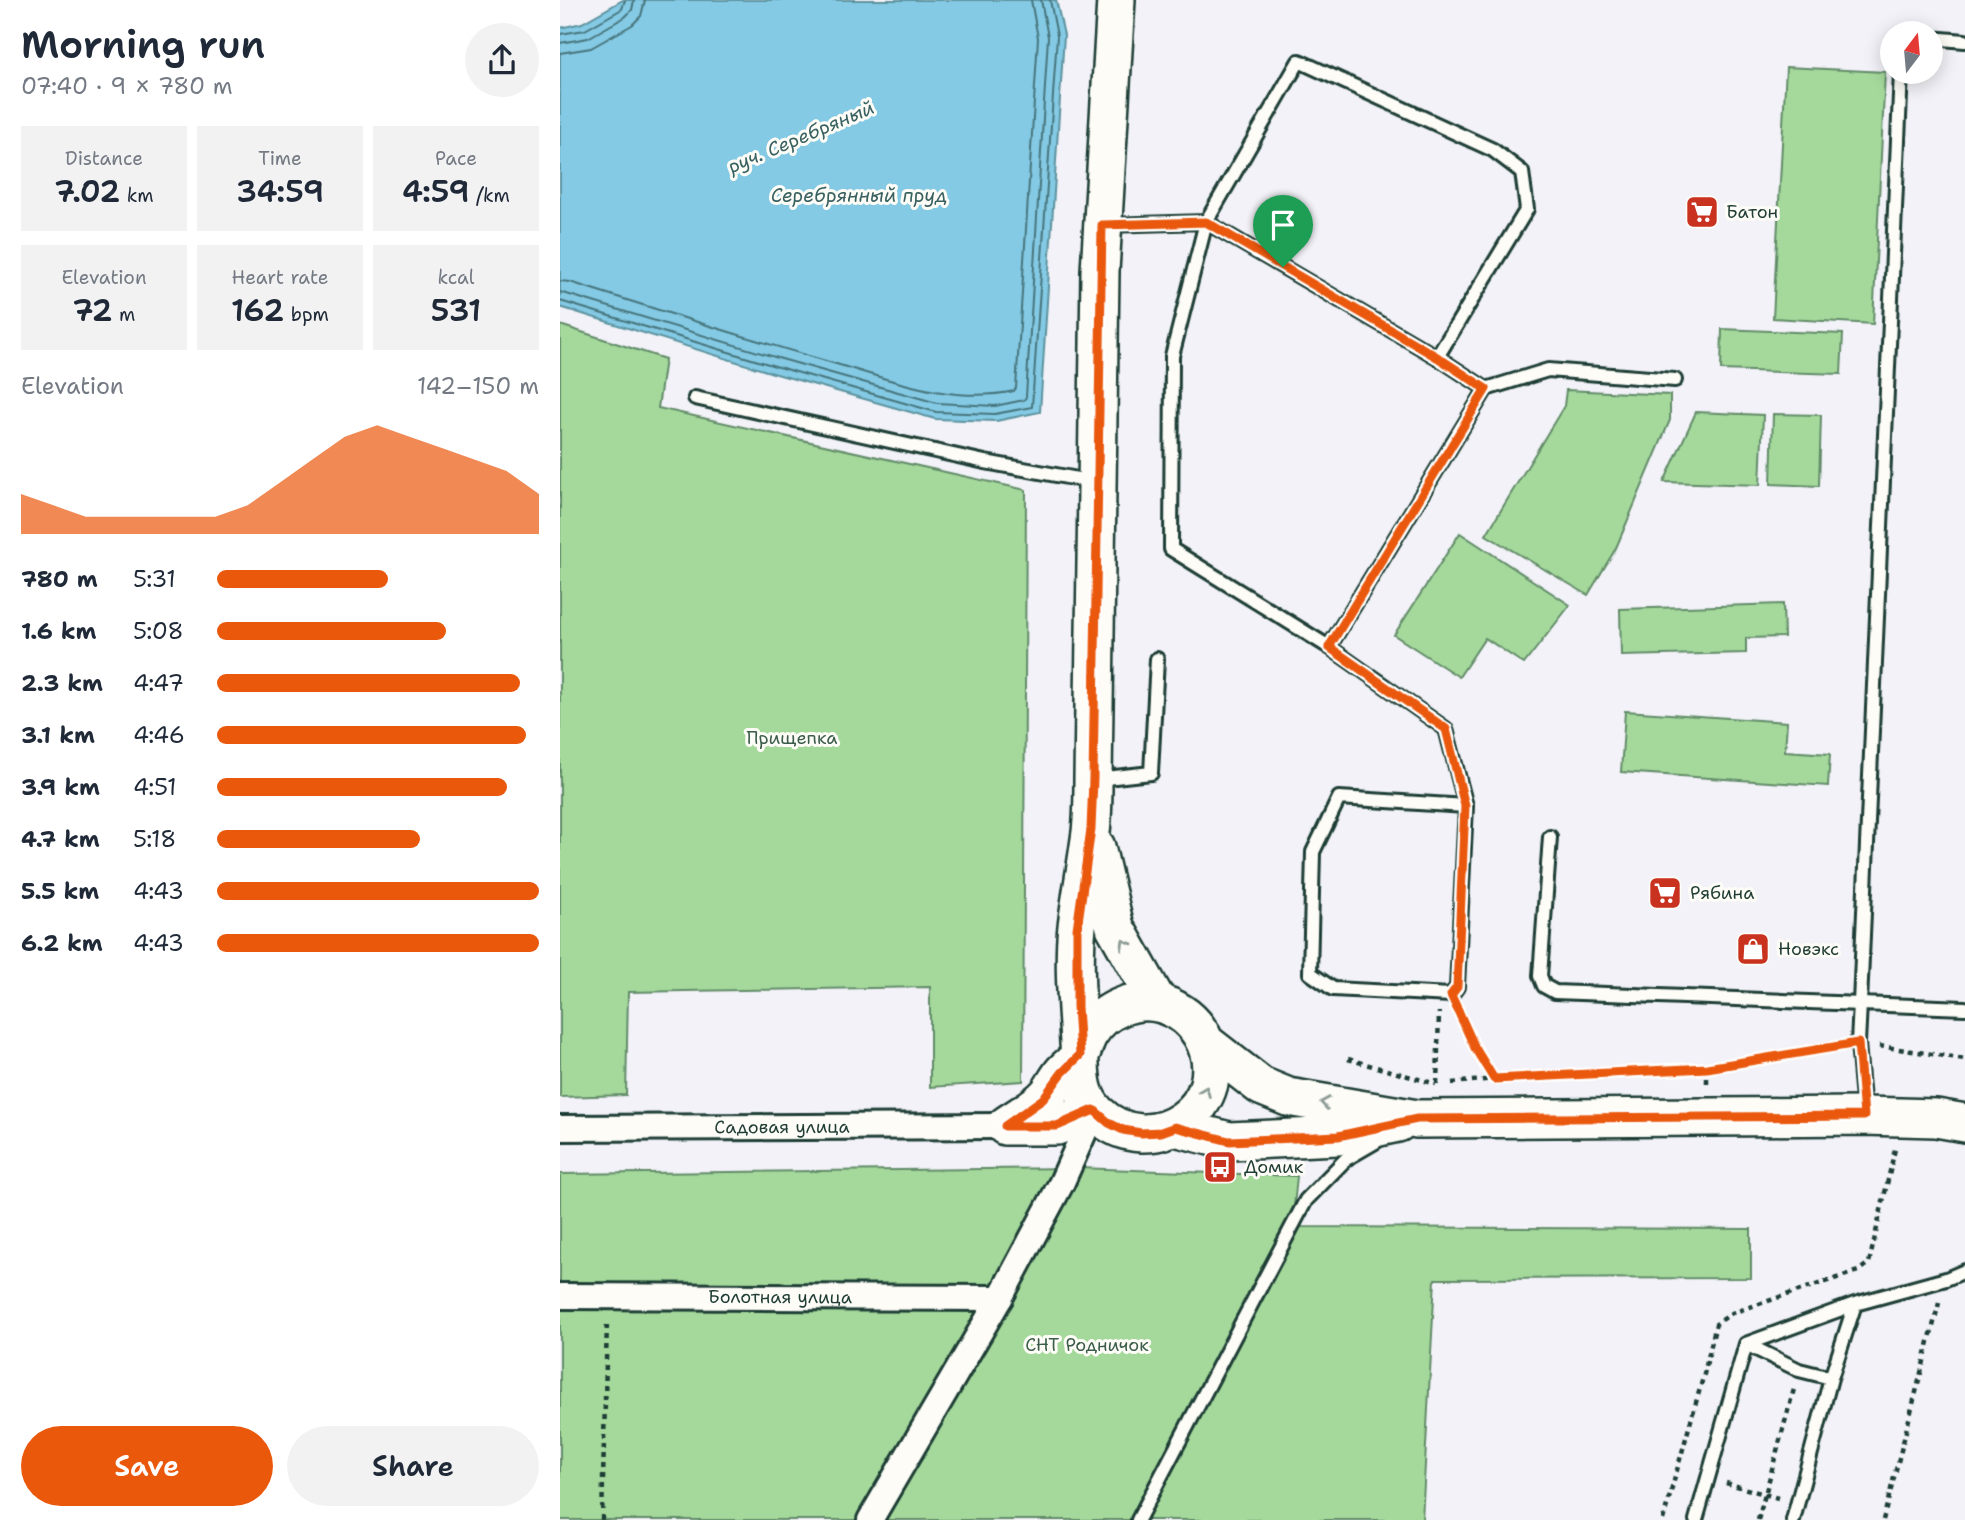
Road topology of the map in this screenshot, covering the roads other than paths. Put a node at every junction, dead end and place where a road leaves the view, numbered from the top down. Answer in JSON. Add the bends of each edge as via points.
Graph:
{"nodes":[{"id":1,"x":1116,"y":0,"type":"edge"},
{"id":2,"x":1943,"y":39,"type":"edge"},
{"id":3,"x":1965,"y":41,"type":"edge"},
{"id":4,"x":1900,"y":84,"type":"edge"},
{"id":5,"x":1206,"y":222,"type":"junction"},
{"id":6,"x":1102,"y":225,"type":"junction"},
{"id":7,"x":1437,"y":357,"type":"junction"},
{"id":8,"x":1675,"y":380,"type":"dead end"},
{"id":9,"x":1486,"y":389,"type":"junction"},
{"id":10,"x":695,"y":398,"type":"dead end"},
{"id":11,"x":1098,"y":483,"type":"junction"},
{"id":12,"x":1329,"y":647,"type":"junction"},
{"id":13,"x":1157,"y":659,"type":"dead end"},
{"id":14,"x":1093,"y":779,"type":"junction"},
{"id":15,"x":1465,"y":806,"type":"junction"},
{"id":16,"x":1091,"y":829,"type":"junction"},
{"id":17,"x":1550,"y":837,"type":"dead end"},
{"id":18,"x":1158,"y":1003,"type":"junction"},
{"id":19,"x":1860,"y":1003,"type":"junction"},
{"id":20,"x":1965,"y":1008,"type":"edge"},
{"id":21,"x":1207,"y":1044,"type":"junction"},
{"id":22,"x":1080,"y":1055,"type":"junction"},
{"id":23,"x":1094,"y":1110,"type":"junction"},
{"id":24,"x":1864,"y":1116,"type":"junction"},
{"id":25,"x":1417,"y":1119,"type":"junction"},
{"id":26,"x":1965,"y":1123,"type":"edge"},
{"id":27,"x":1005,"y":1126,"type":"junction"},
{"id":28,"x":1175,"y":1127,"type":"junction"},
{"id":29,"x":560,"y":1128,"type":"edge"},
{"id":30,"x":1965,"y":1270,"type":"edge"},
{"id":31,"x":560,"y":1296,"type":"edge"},
{"id":32,"x":1000,"y":1298,"type":"junction"},
{"id":33,"x":1855,"y":1304,"type":"junction"},
{"id":34,"x":1746,"y":1344,"type":"junction"},
{"id":35,"x":1831,"y":1378,"type":"junction"},
{"id":36,"x":870,"y":1520,"type":"edge"},
{"id":37,"x":1138,"y":1520,"type":"edge"},
{"id":38,"x":1696,"y":1520,"type":"edge"},
{"id":39,"x":1793,"y":1520,"type":"edge"}],
"edges":[{"from":1,"to":6,"type":"main road"},
{"from":2,"to":3,"type":"lane"},
{"from":4,"to":19,"type":"lane"},
{"from":5,"to":6,"type":"lane"},
{"from":5,"to":7,"type":"lane"},
{"from":5,"to":7,"type":"lane","via":[[1299,61],[1493,150],[1522,172],[1527,209]]},
{"from":5,"to":12,"type":"lane","via":[[1172,356],[1171,549]]},
{"from":6,"to":11,"type":"main road"},
{"from":7,"to":9,"type":"lane"},
{"from":8,"to":9,"type":"lane","via":[[1548,370]]},
{"from":9,"to":12,"type":"lane"},
{"from":10,"to":11,"type":"lane"},
{"from":11,"to":14,"type":"main road"},
{"from":12,"to":15,"type":"lane","via":[[1446,729]]},
{"from":13,"to":14,"type":"lane","via":[[1151,773]]},
{"from":14,"to":16,"type":"main road"},
{"from":15,"to":15,"type":"lane","via":[[1457,987],[1446,994],[1333,989],[1310,973],[1313,852],[1339,798]]},
{"from":18,"to":16,"type":"main road","one_way":true,"via":[[1115,927]]},
{"from":16,"to":22,"type":"main road","via":[[1077,929]]},
{"from":17,"to":19,"type":"lane","via":[[1540,976],[1544,986],[1555,992]]},
{"from":18,"to":21,"type":"main road","via":[[1191,1020]]},
{"from":18,"to":22,"type":"main road","via":[[1125,1005],[1104,1016],[1089,1033]]},
{"from":19,"to":20,"type":"lane"},
{"from":19,"to":24,"type":"lane"},
{"from":25,"to":21,"type":"main road","one_way":true,"via":[[1288,1097],[1261,1086]]},
{"from":28,"to":21,"type":"main road","one_way":true,"via":[[1205,1096],[1211,1062]]},
{"from":22,"to":23,"type":"main road","via":[[1081,1083]]},
{"from":22,"to":27,"type":"main road","via":[[1043,1099]]},
{"from":23,"to":27,"type":"main road","via":[[1057,1126]]},
{"from":23,"to":28,"type":"main road","via":[[1109,1123],[1132,1132]]},
{"from":23,"to":32,"type":"street","via":[[1062,1182]]},
{"from":24,"to":25,"type":"main road"},
{"from":24,"to":26,"type":"main road"},
{"from":25,"to":28,"type":"main road","via":[[1338,1136],[1229,1141]]},
{"from":25,"to":37,"type":"lane","via":[[1346,1159],[1306,1200]]},
{"from":27,"to":29,"type":"street","name":"Садовая улица"},
{"from":30,"to":33,"type":"lane"},
{"from":31,"to":32,"type":"street","name":"Болотная улица"},
{"from":32,"to":36,"type":"street"},
{"from":33,"to":34,"type":"lane"},
{"from":33,"to":35,"type":"lane"},
{"from":34,"to":35,"type":"lane","via":[[1799,1370]]},
{"from":34,"to":38,"type":"lane"},
{"from":35,"to":39,"type":"lane"}]}
